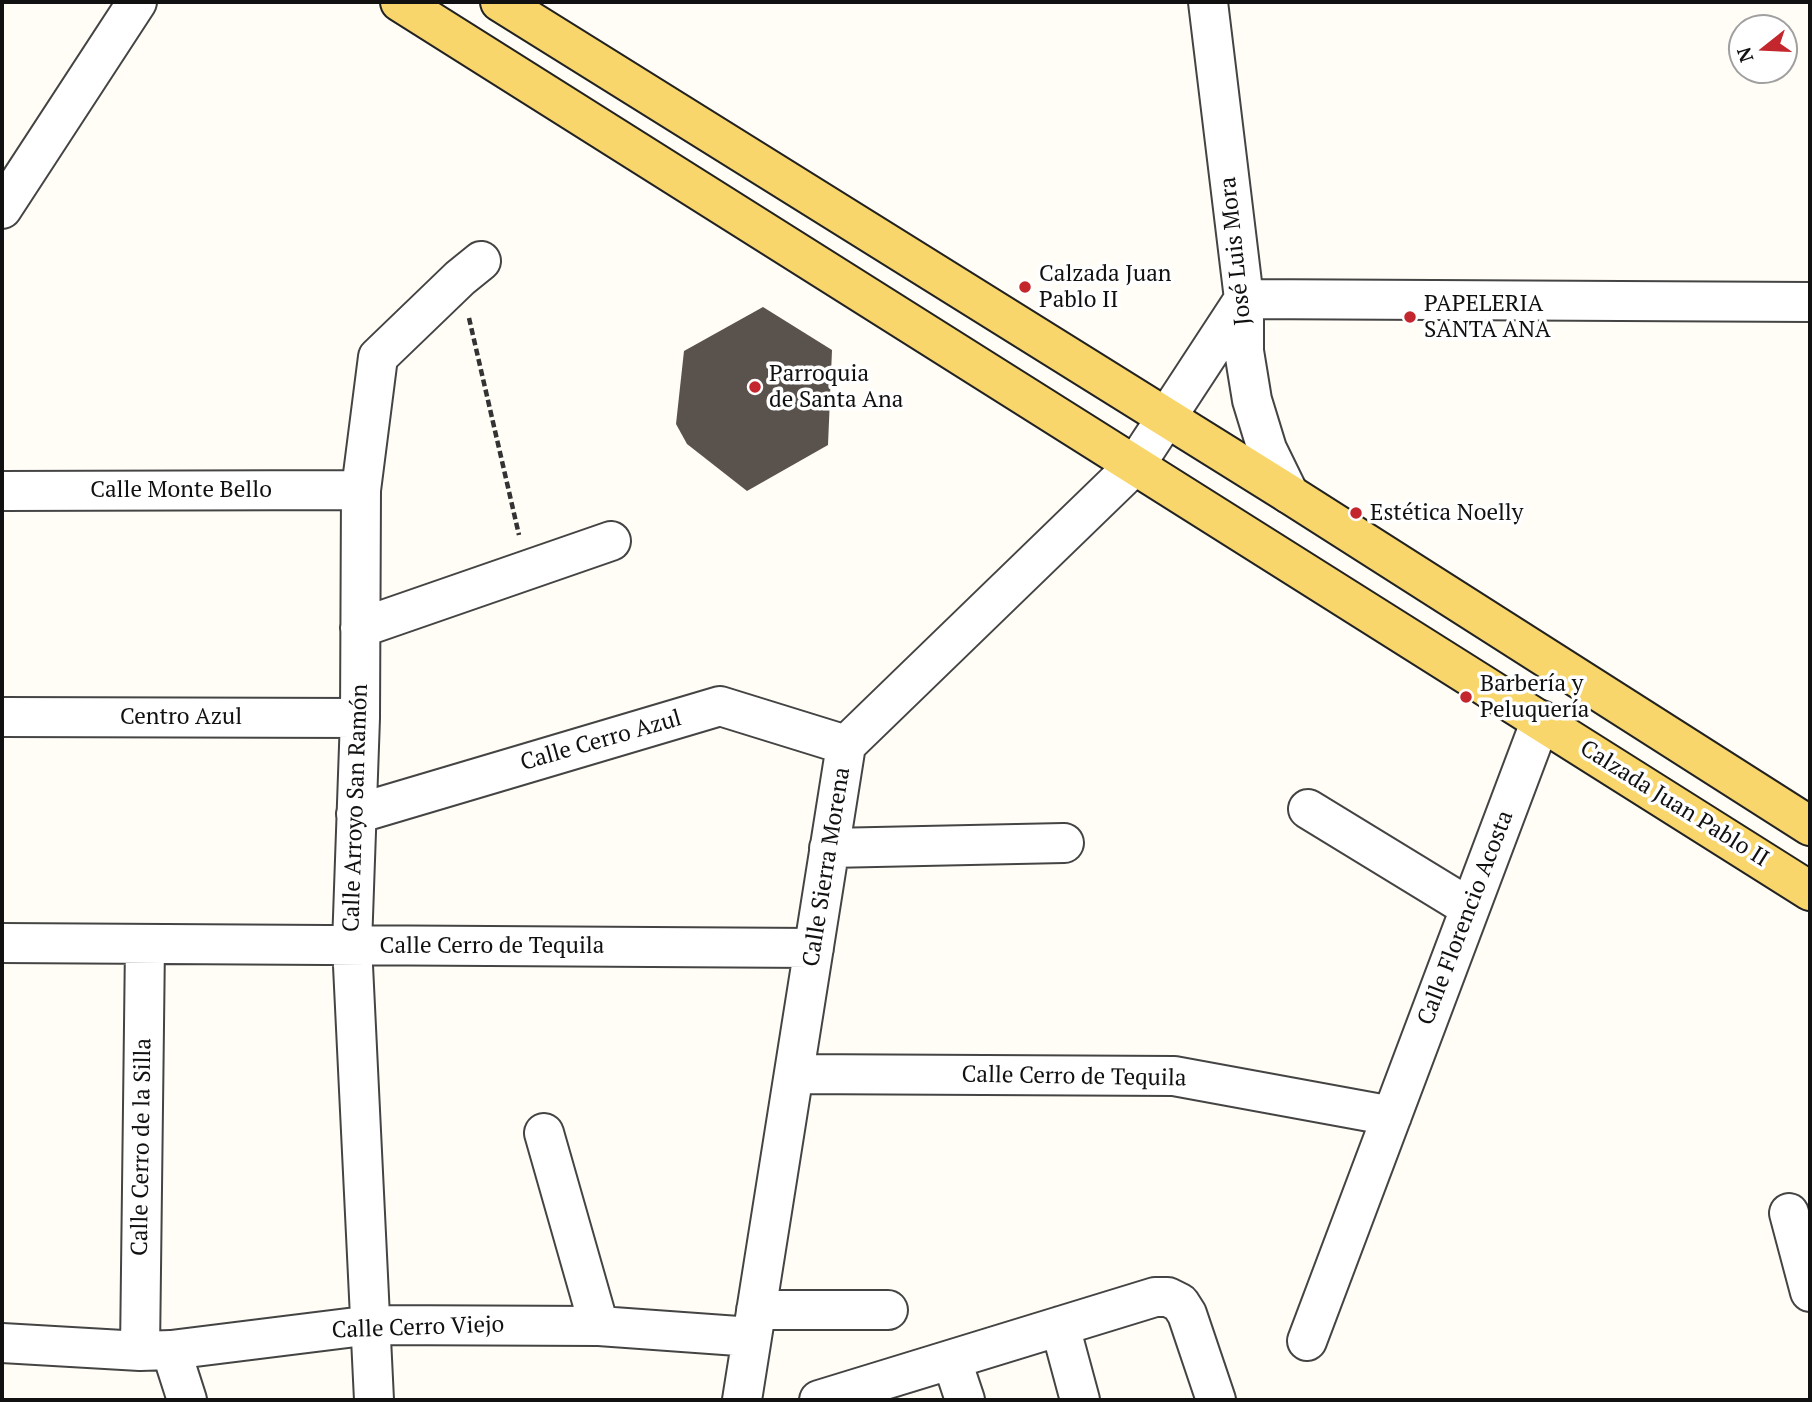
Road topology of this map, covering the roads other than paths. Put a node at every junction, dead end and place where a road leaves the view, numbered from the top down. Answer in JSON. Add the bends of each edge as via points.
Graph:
{"nodes":[{"id":1,"x":137,"y":2,"type":"edge"},
{"id":2,"x":400,"y":2,"type":"edge"},
{"id":3,"x":500,"y":2,"type":"edge"},
{"id":4,"x":1208,"y":2,"type":"edge"},
{"id":5,"x":712,"y":135,"type":"junction"},
{"id":6,"x":663,"y":167,"type":"junction"},
{"id":7,"x":2,"y":209,"type":"edge"},
{"id":8,"x":471,"y":269,"type":"road end"},
{"id":9,"x":1244,"y":299,"type":"junction"},
{"id":10,"x":1810,"y":302,"type":"edge"},
{"id":11,"x":1167,"y":418,"type":"junction"},
{"id":12,"x":1136,"y":464,"type":"junction"},
{"id":13,"x":361,"y":490,"type":"junction"},
{"id":14,"x":2,"y":491,"type":"edge"},
{"id":15,"x":1289,"y":494,"type":"junction"},
{"id":16,"x":611,"y":541,"type":"dead end"},
{"id":17,"x":360,"y":628,"type":"junction"},
{"id":18,"x":2,"y":716,"type":"edge"},
{"id":19,"x":360,"y":718,"type":"junction"},
{"id":20,"x":1541,"y":720,"type":"junction"},
{"id":21,"x":846,"y":745,"type":"junction"},
{"id":22,"x":1308,"y":810,"type":"dead end"},
{"id":23,"x":356,"y":814,"type":"junction"},
{"id":24,"x":1810,"y":826,"type":"edge"},
{"id":25,"x":1063,"y":842,"type":"dead end"},
{"id":26,"x":829,"y":848,"type":"junction"},
{"id":27,"x":1810,"y":891,"type":"edge"},
{"id":28,"x":1470,"y":908,"type":"junction"},
{"id":29,"x":2,"y":943,"type":"edge"},
{"id":30,"x":145,"y":944,"type":"junction"},
{"id":31,"x":352,"y":945,"type":"junction"},
{"id":32,"x":814,"y":948,"type":"junction"},
{"id":33,"x":794,"y":1073,"type":"junction"},
{"id":34,"x":1392,"y":1116,"type":"junction"},
{"id":35,"x":544,"y":1133,"type":"dead end"},
{"id":36,"x":1789,"y":1213,"type":"dead end"},
{"id":37,"x":1810,"y":1292,"type":"edge"},
{"id":38,"x":888,"y":1310,"type":"dead end"},
{"id":39,"x":754,"y":1323,"type":"junction"},
{"id":40,"x":372,"y":1325,"type":"junction"},
{"id":41,"x":599,"y":1326,"type":"junction"},
{"id":42,"x":1060,"y":1326,"type":"junction"},
{"id":43,"x":1307,"y":1341,"type":"dead end"},
{"id":44,"x":2,"y":1343,"type":"edge"},
{"id":45,"x":156,"y":1351,"type":"junction"},
{"id":46,"x":952,"y":1361,"type":"junction"},
{"id":47,"x":867,"y":1393,"type":"edge"},
{"id":48,"x":187,"y":1400,"type":"edge"},
{"id":49,"x":374,"y":1400,"type":"edge"},
{"id":50,"x":742,"y":1400,"type":"edge"},
{"id":51,"x":819,"y":1400,"type":"edge"},
{"id":52,"x":965,"y":1400,"type":"edge"},
{"id":53,"x":1080,"y":1400,"type":"edge"},
{"id":54,"x":1216,"y":1400,"type":"edge"}],
"edges":[{"from":1,"to":7,"type":"street"},
{"from":2,"to":6,"type":"main road","name":"Calzada Juan Pablo II"},
{"from":3,"to":5,"type":"main road"},
{"from":4,"to":9,"type":"street","name":"José Luis Mora"},
{"from":5,"to":6,"type":"main road"},
{"from":5,"to":11,"type":"main road"},
{"from":6,"to":12,"type":"main road","name":"Calzada Juan Pablo II"},
{"from":8,"to":13,"type":"street","name":"Calle Arroyo San Ramón","via":[[378,357]]},
{"from":9,"to":10,"type":"street"},
{"from":9,"to":11,"type":"street","name":"Calle Sierra Morena"},
{"from":9,"to":15,"type":"street","name":"José Luis Mora","via":[[1244,351],[1252,400],[1267,449]]},
{"from":11,"to":12,"type":"street","name":"Calle Sierra Morena"},
{"from":11,"to":15,"type":"main road"},
{"from":12,"to":20,"type":"main road","name":"Calzada Juan Pablo II"},
{"from":12,"to":21,"type":"street","name":"Calle Sierra Morena"},
{"from":13,"to":14,"type":"street","name":"Calle Monte Bello"},
{"from":13,"to":17,"type":"street","name":"Calle Arroyo San Ramón"},
{"from":15,"to":24,"type":"main road"},
{"from":16,"to":17,"type":"street"},
{"from":17,"to":19,"type":"street","name":"Calle Arroyo San Ramón"},
{"from":18,"to":19,"type":"street","name":"Centro Azul"},
{"from":19,"to":23,"type":"street","name":"Calle Arroyo San Ramón"},
{"from":20,"to":27,"type":"main road","name":"Calzada Juan Pablo II"},
{"from":20,"to":28,"type":"street","name":"Calle Florencio Acosta"},
{"from":21,"to":23,"type":"street","name":"Calle Cerro Azul","via":[[720,706]]},
{"from":21,"to":26,"type":"street","name":"Calle Sierra Morena"},
{"from":22,"to":28,"type":"street"},
{"from":23,"to":31,"type":"street","name":"Calle Arroyo San Ramón"},
{"from":25,"to":26,"type":"street"},
{"from":26,"to":32,"type":"street","name":"Calle Sierra Morena"},
{"from":28,"to":34,"type":"street","name":"Calle Florencio Acosta"},
{"from":29,"to":30,"type":"street","name":"Calle Cerro de Tequila"},
{"from":30,"to":31,"type":"street","name":"Calle Cerro de Tequila"},
{"from":30,"to":45,"type":"street","name":"Calle Cerro de la Silla"},
{"from":31,"to":32,"type":"street","name":"Calle Cerro de Tequila"},
{"from":31,"to":40,"type":"street","name":"Calle Arroyo San Ramón"},
{"from":32,"to":33,"type":"street","name":"Calle Sierra Morena"},
{"from":33,"to":34,"type":"street","name":"Calle Cerro de Tequila","via":[[1174,1076]]},
{"from":33,"to":39,"type":"street","name":"Calle Sierra Morena"},
{"from":34,"to":43,"type":"street","name":"Calle Florencio Acosta"},
{"from":35,"to":41,"type":"street"},
{"from":36,"to":37,"type":"street"},
{"from":38,"to":39,"type":"street","name":"Calle Cerro Viejo"},
{"from":39,"to":41,"type":"street","name":"Calle Cerro Viejo"},
{"from":39,"to":50,"type":"street","name":"Calle Sierra Morena"},
{"from":40,"to":41,"type":"street","name":"Calle Cerro Viejo"},
{"from":40,"to":45,"type":"street","name":"Calle Cerro Viejo"},
{"from":40,"to":49,"type":"street","name":"Calle Arroyo San Ramón"},
{"from":42,"to":46,"type":"street"},
{"from":42,"to":53,"type":"street"},
{"from":42,"to":54,"type":"street","via":[[1168,1297],[1188,1314]]},
{"from":44,"to":45,"type":"street","name":"Calle Cerro Viejo"},
{"from":45,"to":48,"type":"street","name":"Calle Cerro de la Silla"},
{"from":46,"to":47,"type":"street"},
{"from":46,"to":52,"type":"street"},
{"from":47,"to":51,"type":"street"}]}
